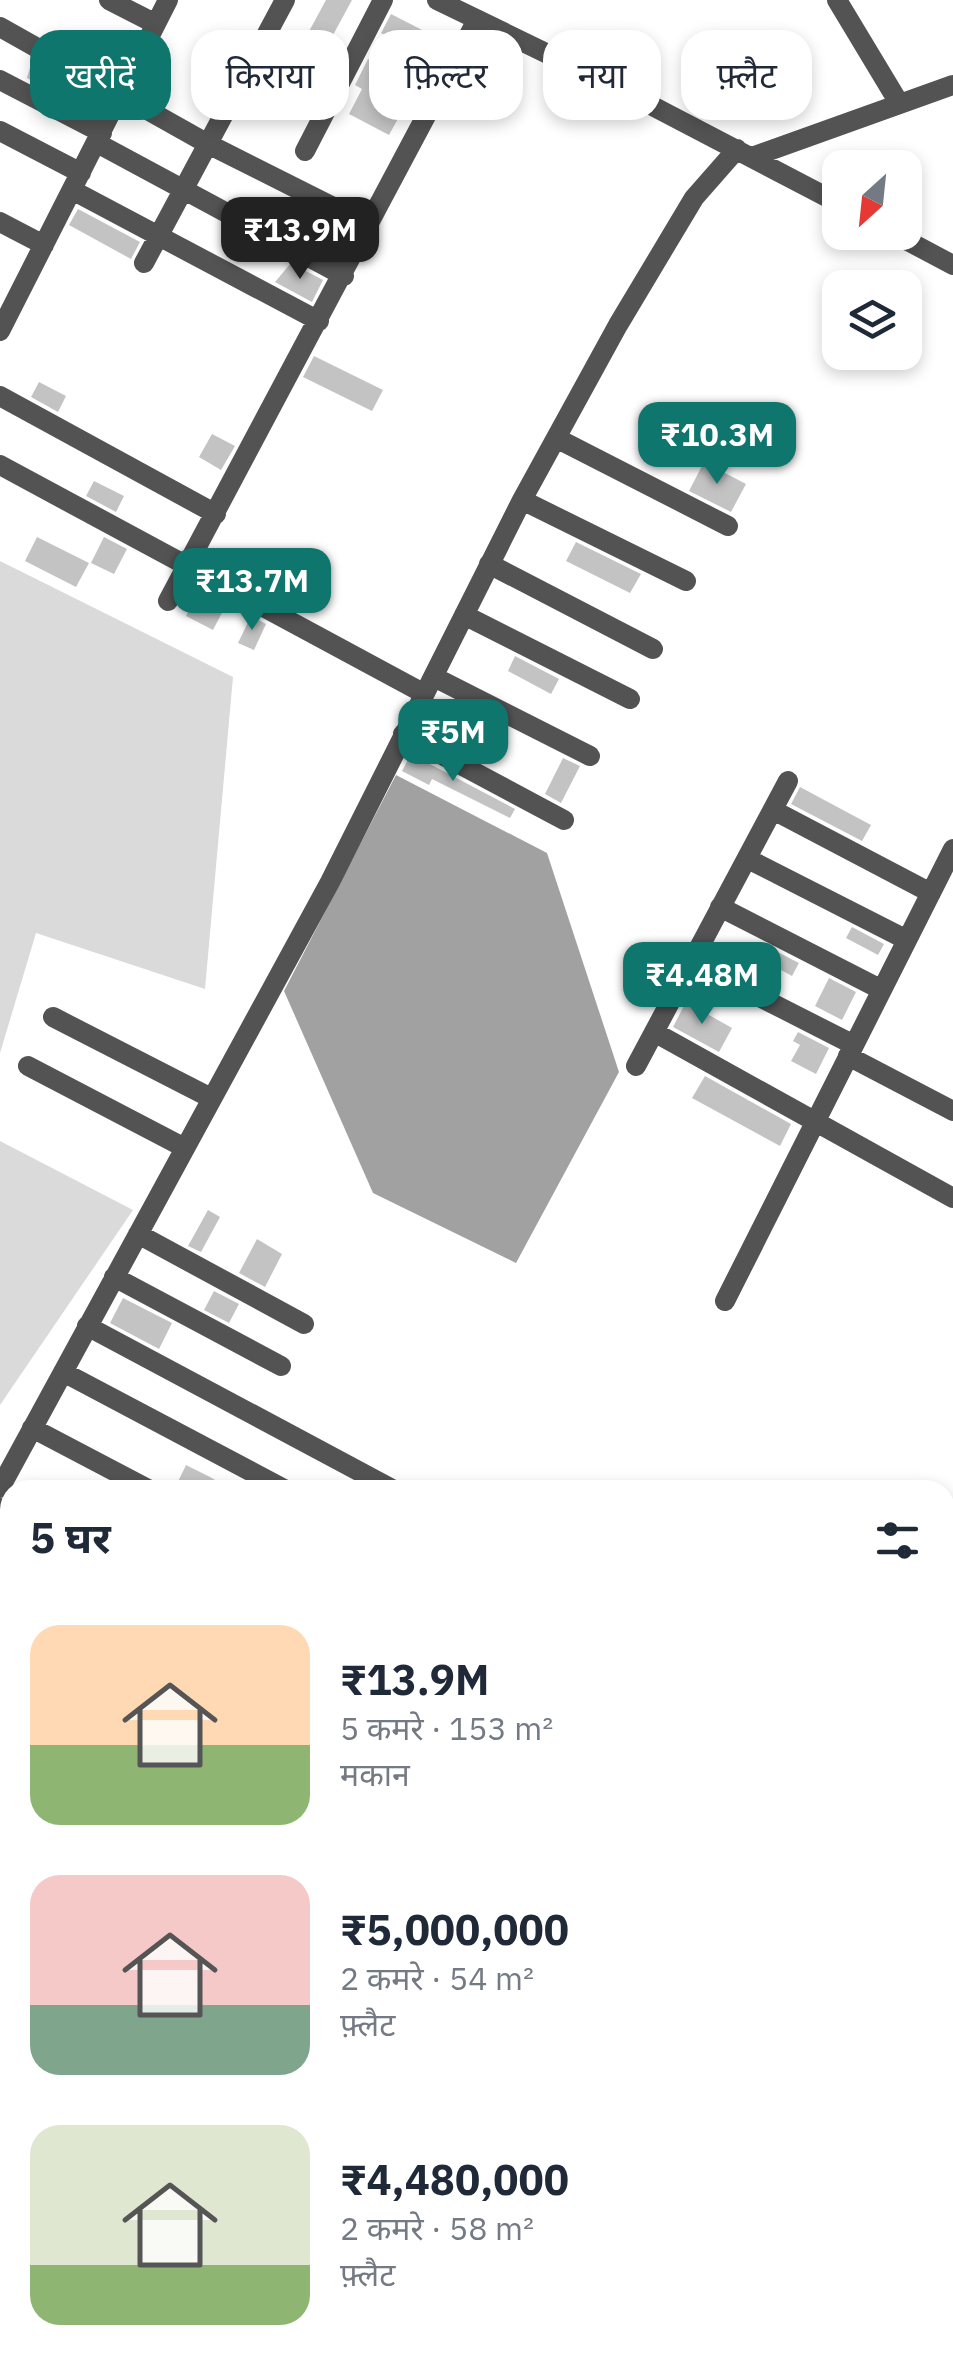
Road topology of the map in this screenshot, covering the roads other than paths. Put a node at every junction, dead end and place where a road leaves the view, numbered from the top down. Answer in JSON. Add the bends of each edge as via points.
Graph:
{"nodes":[{"id":1,"x":109,"y":0,"type":"edge"},
{"id":2,"x":168,"y":0,"type":"edge"},
{"id":3,"x":284,"y":0,"type":"edge"},
{"id":4,"x":382,"y":0,"type":"edge"},
{"id":5,"x":437,"y":0,"type":"edge"},
{"id":6,"x":837,"y":0,"type":"edge"},
{"id":7,"x":477,"y":20,"type":"junction"},
{"id":8,"x":156,"y":24,"type":"junction"},
{"id":9,"x":0,"y":27,"type":"edge"},
{"id":10,"x":153,"y":30,"type":"edge"},
{"id":11,"x":30,"y":43,"type":"edge"},
{"id":12,"x":0,"y":80,"type":"edge"},
{"id":13,"x":953,"y":85,"type":"edge"},
{"id":14,"x":900,"y":102,"type":"junction"},
{"id":15,"x":109,"y":120,"type":"edge"},
{"id":16,"x":168,"y":120,"type":"edge"},
{"id":17,"x":0,"y":130,"type":"edge"},
{"id":18,"x":100,"y":138,"type":"junction"},
{"id":19,"x":208,"y":144,"type":"junction"},
{"id":20,"x":305,"y":151,"type":"dead end"},
{"id":21,"x":745,"y":153,"type":"junction"},
{"id":22,"x":76,"y":182,"type":"junction"},
{"id":23,"x":183,"y":189,"type":"junction"},
{"id":24,"x":822,"y":194,"type":"edge"},
{"id":25,"x":0,"y":222,"type":"edge"},
{"id":26,"x":369,"y":225,"type":"junction"},
{"id":27,"x":158,"y":236,"type":"junction"},
{"id":28,"x":44,"y":246,"type":"junction"},
{"id":29,"x":922,"y":248,"type":"edge"},
{"id":30,"x":144,"y":264,"type":"dead end"},
{"id":31,"x":953,"y":265,"type":"edge"},
{"id":32,"x":344,"y":276,"type":"junction"},
{"id":33,"x":320,"y":322,"type":"junction"},
{"id":34,"x":0,"y":331,"type":"edge"},
{"id":35,"x":0,"y":396,"type":"edge"},
{"id":36,"x":556,"y":438,"type":"junction"},
{"id":37,"x":0,"y":465,"type":"edge"},
{"id":38,"x":522,"y":500,"type":"junction"},
{"id":39,"x":216,"y":514,"type":"junction"},
{"id":40,"x":728,"y":526,"type":"dead end"},
{"id":41,"x":489,"y":564,"type":"junction"},
{"id":42,"x":188,"y":566,"type":"junction"},
{"id":43,"x":686,"y":581,"type":"dead end"},
{"id":44,"x":168,"y":601,"type":"dead end"},
{"id":45,"x":464,"y":615,"type":"junction"},
{"id":46,"x":653,"y":649,"type":"dead end"},
{"id":47,"x":429,"y":685,"type":"junction"},
{"id":48,"x":630,"y":699,"type":"dead end"},
{"id":49,"x":403,"y":734,"type":"junction"},
{"id":50,"x":590,"y":756,"type":"dead end"},
{"id":51,"x":788,"y":780,"type":"dead end"},
{"id":52,"x":774,"y":810,"type":"junction"},
{"id":53,"x":564,"y":820,"type":"dead end"},
{"id":54,"x":953,"y":849,"type":"edge"},
{"id":55,"x":748,"y":859,"type":"junction"},
{"id":56,"x":930,"y":893,"type":"junction"},
{"id":57,"x":720,"y":907,"type":"junction"},
{"id":58,"x":907,"y":940,"type":"junction"},
{"id":59,"x":692,"y":962,"type":"junction"},
{"id":60,"x":882,"y":990,"type":"junction"},
{"id":61,"x":53,"y":1018,"type":"dead end"},
{"id":62,"x":654,"y":1032,"type":"junction"},
{"id":63,"x":851,"y":1051,"type":"junction"},
{"id":64,"x":28,"y":1066,"type":"dead end"},
{"id":65,"x":636,"y":1066,"type":"dead end"},
{"id":66,"x":211,"y":1098,"type":"junction"},
{"id":67,"x":953,"y":1111,"type":"edge"},
{"id":68,"x":816,"y":1121,"type":"junction"},
{"id":69,"x":186,"y":1148,"type":"junction"},
{"id":70,"x":953,"y":1198,"type":"edge"},
{"id":71,"x":138,"y":1234,"type":"junction"},
{"id":72,"x":114,"y":1277,"type":"junction"},
{"id":73,"x":725,"y":1301,"type":"dead end"},
{"id":74,"x":304,"y":1324,"type":"dead end"},
{"id":75,"x":87,"y":1326,"type":"junction"},
{"id":76,"x":281,"y":1366,"type":"dead end"},
{"id":77,"x":63,"y":1372,"type":"junction"},
{"id":78,"x":32,"y":1428,"type":"junction"},
{"id":79,"x":4,"y":1480,"type":"edge"},
{"id":80,"x":131,"y":1480,"type":"edge"},
{"id":81,"x":267,"y":1480,"type":"edge"},
{"id":82,"x":375,"y":1480,"type":"edge"}],
"edges":[{"from":1,"to":8,"type":"street"},
{"from":2,"to":8,"type":"street"},
{"from":3,"to":19,"type":"street"},
{"from":4,"to":20,"type":"street"},
{"from":5,"to":7,"type":"street"},
{"from":6,"to":14,"type":"street"},
{"from":7,"to":21,"type":"street"},
{"from":7,"to":26,"type":"street"},
{"from":8,"to":10,"type":"street"},
{"from":9,"to":11,"type":"street"},
{"from":12,"to":18,"type":"street"},
{"from":13,"to":14,"type":"street"},
{"from":14,"to":21,"type":"street"},
{"from":15,"to":18,"type":"street"},
{"from":16,"to":19,"type":"street"},
{"from":17,"to":22,"type":"street"},
{"from":18,"to":22,"type":"street"},
{"from":18,"to":23,"type":"street"},
{"from":19,"to":23,"type":"street"},
{"from":19,"to":26,"type":"street"},
{"from":21,"to":24,"type":"street"},
{"from":21,"to":36,"type":"street","via":[[694,198]]},
{"from":22,"to":27,"type":"street"},
{"from":22,"to":28,"type":"street"},
{"from":23,"to":27,"type":"street"},
{"from":23,"to":32,"type":"street"},
{"from":25,"to":28,"type":"street"},
{"from":26,"to":32,"type":"street"},
{"from":27,"to":30,"type":"street"},
{"from":27,"to":33,"type":"street"},
{"from":28,"to":34,"type":"street"},
{"from":29,"to":31,"type":"street"},
{"from":32,"to":33,"type":"street"},
{"from":33,"to":39,"type":"street"},
{"from":35,"to":39,"type":"street"},
{"from":36,"to":38,"type":"street"},
{"from":36,"to":40,"type":"street"},
{"from":37,"to":42,"type":"street"},
{"from":38,"to":41,"type":"street"},
{"from":38,"to":43,"type":"street"},
{"from":39,"to":42,"type":"street"},
{"from":41,"to":45,"type":"street"},
{"from":41,"to":46,"type":"street"},
{"from":42,"to":44,"type":"street"},
{"from":42,"to":47,"type":"street"},
{"from":45,"to":47,"type":"street"},
{"from":45,"to":48,"type":"street"},
{"from":47,"to":49,"type":"street"},
{"from":47,"to":50,"type":"street"},
{"from":49,"to":53,"type":"street"},
{"from":49,"to":66,"type":"street"},
{"from":51,"to":52,"type":"street"},
{"from":52,"to":55,"type":"street"},
{"from":52,"to":56,"type":"street"},
{"from":54,"to":56,"type":"street"},
{"from":55,"to":57,"type":"street"},
{"from":55,"to":58,"type":"street"},
{"from":56,"to":58,"type":"street"},
{"from":57,"to":59,"type":"street"},
{"from":57,"to":60,"type":"street"},
{"from":58,"to":60,"type":"street"},
{"from":59,"to":62,"type":"street"},
{"from":59,"to":63,"type":"street"},
{"from":60,"to":63,"type":"street"},
{"from":61,"to":66,"type":"street"},
{"from":62,"to":65,"type":"street"},
{"from":62,"to":68,"type":"street"},
{"from":63,"to":67,"type":"street"},
{"from":63,"to":68,"type":"street"},
{"from":64,"to":69,"type":"street"},
{"from":66,"to":69,"type":"street"},
{"from":68,"to":70,"type":"street"},
{"from":68,"to":73,"type":"street"},
{"from":69,"to":71,"type":"street"},
{"from":71,"to":72,"type":"street"},
{"from":71,"to":74,"type":"street"},
{"from":72,"to":75,"type":"street"},
{"from":72,"to":76,"type":"street"},
{"from":75,"to":77,"type":"street"},
{"from":75,"to":82,"type":"street"},
{"from":77,"to":78,"type":"street"},
{"from":77,"to":81,"type":"street"},
{"from":78,"to":79,"type":"street"},
{"from":78,"to":80,"type":"street"}]}
